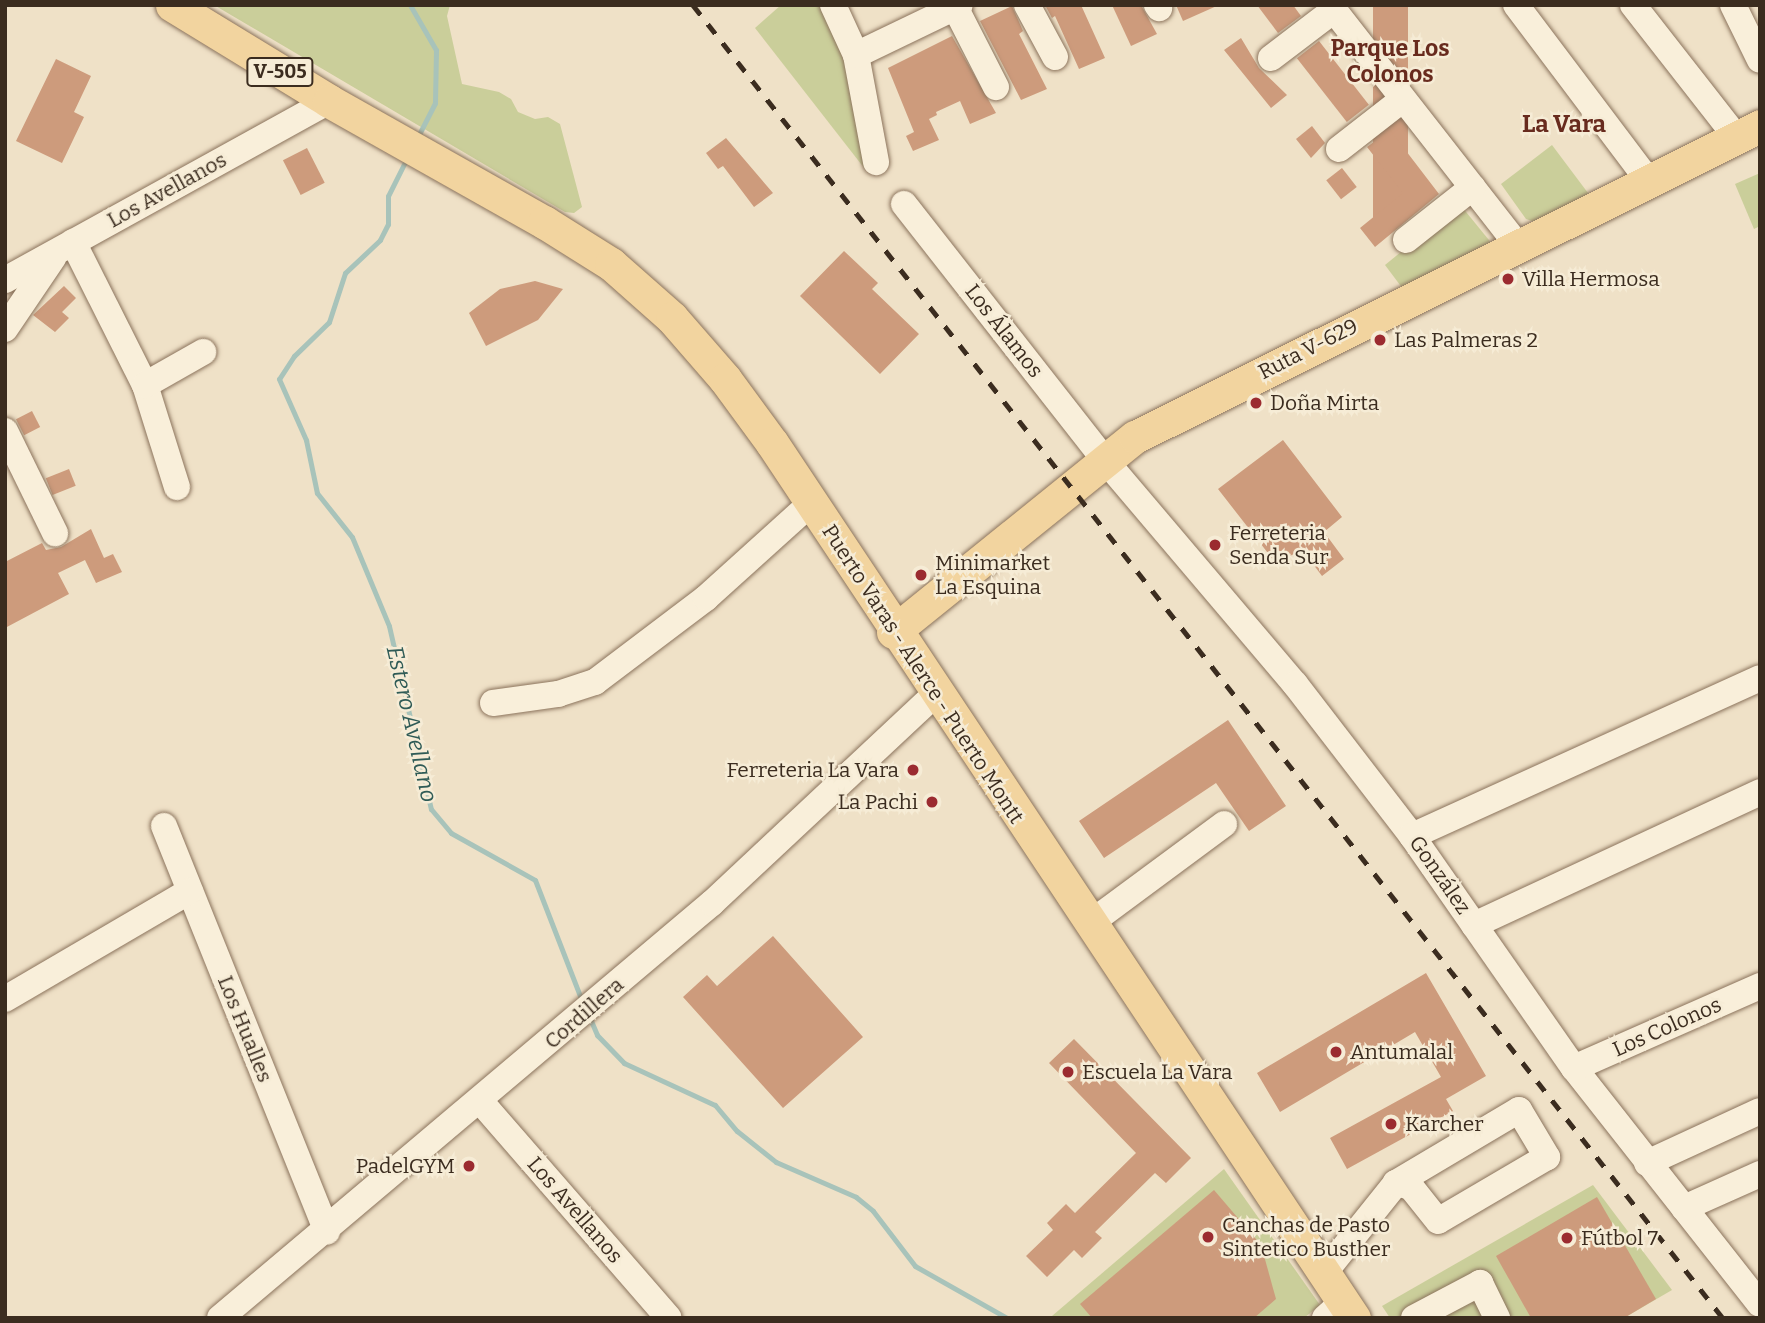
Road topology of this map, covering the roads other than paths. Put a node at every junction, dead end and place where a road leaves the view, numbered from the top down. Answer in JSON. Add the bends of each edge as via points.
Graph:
{"nodes":[{"id":1,"x":832,"y":5,"type":"edge"},
{"id":2,"x":1027,"y":5,"type":"edge"},
{"id":3,"x":1516,"y":5,"type":"edge"},
{"id":4,"x":1633,"y":5,"type":"edge"},
{"id":5,"x":1733,"y":5,"type":"edge"},
{"id":6,"x":176,"y":6,"type":"edge"},
{"id":7,"x":958,"y":6,"type":"edge"},
{"id":8,"x":1332,"y":7,"type":"edge"},
{"id":9,"x":856,"y":55,"type":"junction"},
{"id":10,"x":1055,"y":57,"type":"dead end"},
{"id":11,"x":1271,"y":58,"type":"dead end"},
{"id":12,"x":1760,"y":60,"type":"edge"},
{"id":13,"x":996,"y":87,"type":"dead end"},
{"id":14,"x":1403,"y":99,"type":"junction"},
{"id":15,"x":329,"y":101,"type":"junction"},
{"id":16,"x":1748,"y":132,"type":"edge"},
{"id":17,"x":1339,"y":149,"type":"dead end"},
{"id":18,"x":876,"y":162,"type":"dead end"},
{"id":19,"x":1648,"y":180,"type":"junction"},
{"id":20,"x":1473,"y":187,"type":"junction"},
{"id":21,"x":904,"y":204,"type":"dead end"},
{"id":22,"x":1406,"y":240,"type":"dead end"},
{"id":23,"x":1517,"y":244,"type":"junction"},
{"id":24,"x":65,"y":246,"type":"junction"},
{"id":25,"x":5,"y":263,"type":"edge"},
{"id":26,"x":5,"y":281,"type":"edge"},
{"id":27,"x":5,"y":329,"type":"edge"},
{"id":28,"x":203,"y":352,"type":"dead end"},
{"id":29,"x":145,"y":385,"type":"junction"},
{"id":30,"x":5,"y":431,"type":"edge"},
{"id":31,"x":1104,"y":459,"type":"junction"},
{"id":32,"x":177,"y":487,"type":"dead end"},
{"id":33,"x":811,"y":503,"type":"junction"},
{"id":34,"x":55,"y":533,"type":"dead end"},
{"id":35,"x":893,"y":632,"type":"junction"},
{"id":36,"x":1760,"y":678,"type":"edge"},
{"id":37,"x":936,"y":694,"type":"junction"},
{"id":38,"x":493,"y":703,"type":"dead end"},
{"id":39,"x":1760,"y":792,"type":"edge"},
{"id":40,"x":1224,"y":824,"type":"dead end"},
{"id":41,"x":164,"y":826,"type":"dead end"},
{"id":42,"x":1412,"y":836,"type":"junction"},
{"id":43,"x":190,"y":891,"type":"junction"},
{"id":44,"x":1089,"y":924,"type":"junction"},
{"id":45,"x":1474,"y":925,"type":"junction"},
{"id":46,"x":1760,"y":986,"type":"edge"},
{"id":47,"x":5,"y":999,"type":"edge"},
{"id":48,"x":1574,"y":1068,"type":"junction"},
{"id":49,"x":481,"y":1102,"type":"junction"},
{"id":50,"x":1760,"y":1111,"type":"edge"},
{"id":51,"x":1647,"y":1163,"type":"junction"},
{"id":52,"x":1760,"y":1174,"type":"edge"},
{"id":53,"x":1396,"y":1183,"type":"junction"},
{"id":54,"x":1684,"y":1208,"type":"junction"},
{"id":55,"x":327,"y":1232,"type":"junction"},
{"id":56,"x":1324,"y":1273,"type":"junction"},
{"id":57,"x":1760,"y":1304,"type":"edge"},
{"id":58,"x":1340,"y":1312,"type":"edge"},
{"id":59,"x":220,"y":1318,"type":"edge"},
{"id":60,"x":669,"y":1318,"type":"edge"},
{"id":61,"x":1413,"y":1318,"type":"edge"},
{"id":62,"x":1497,"y":1318,"type":"edge"}],
"edges":[{"from":1,"to":9,"type":"street"},
{"from":2,"to":10,"type":"street"},
{"from":3,"to":19,"type":"street"},
{"from":4,"to":16,"type":"street"},
{"from":5,"to":12,"type":"street"},
{"from":6,"to":15,"type":"main road","number":"V-505"},
{"from":7,"to":9,"type":"street"},
{"from":7,"to":13,"type":"street"},
{"from":8,"to":11,"type":"street"},
{"from":8,"to":14,"type":"street"},
{"from":9,"to":18,"type":"street"},
{"from":14,"to":17,"type":"street"},
{"from":14,"to":20,"type":"street"},
{"from":15,"to":24,"type":"street","name":"Los Avellanos"},
{"from":15,"to":33,"type":"main road","name":"Puerto Varas - Alerce - Puerto Montt","number":"V-505","via":[[611,264],[672,318],[725,379]]},
{"from":16,"to":19,"type":"main road","name":"Ruta V-629"},
{"from":19,"to":23,"type":"main road","name":"Ruta V-629"},
{"from":20,"to":22,"type":"street"},
{"from":20,"to":23,"type":"street"},
{"from":21,"to":31,"type":"street","name":"Los Álamos"},
{"from":23,"to":31,"type":"main road","name":"Ruta V-629","via":[[1156,427]]},
{"from":24,"to":25,"type":"street","via":[[32,249]]},
{"from":24,"to":26,"type":"street","name":"Los Avellanos"},
{"from":24,"to":27,"type":"street"},
{"from":24,"to":29,"type":"street"},
{"from":28,"to":29,"type":"street"},
{"from":29,"to":32,"type":"street"},
{"from":30,"to":34,"type":"street"},
{"from":31,"to":35,"type":"main road","name":"Ruta V-629"},
{"from":31,"to":42,"type":"street","name":"González","via":[[1295,684]]},
{"from":33,"to":35,"type":"main road","name":"Puerto Varas - Alerce - Puerto Montt"},
{"from":33,"to":38,"type":"street","via":[[706,598],[595,681],[551,696]]},
{"from":35,"to":37,"type":"main road","name":"Puerto Varas - Alerce - Puerto Montt"},
{"from":36,"to":42,"type":"street"},
{"from":37,"to":44,"type":"main road","name":"Puerto Varas - Alerce - Puerto Montt"},
{"from":37,"to":49,"type":"street","name":"Cordillera","via":[[712,903]]},
{"from":39,"to":45,"type":"street"},
{"from":40,"to":44,"type":"street"},
{"from":41,"to":43,"type":"street","name":"Los Hualles"},
{"from":42,"to":45,"type":"street","name":"González"},
{"from":43,"to":47,"type":"street"},
{"from":43,"to":55,"type":"street","name":"Los Hualles"},
{"from":44,"to":56,"type":"main road","name":"Puerto Varas - Alerce - Puerto Montt"},
{"from":45,"to":48,"type":"street","name":"González"},
{"from":46,"to":48,"type":"street","name":"Los Colonos"},
{"from":48,"to":51,"type":"street","name":"González"},
{"from":49,"to":55,"type":"street","name":"Cordillera"},
{"from":49,"to":60,"type":"street","name":"Los Avellanos"},
{"from":50,"to":51,"type":"street"},
{"from":51,"to":54,"type":"street","name":"González"},
{"from":52,"to":54,"type":"street"},
{"from":53,"to":53,"type":"street","via":[[1411,1187],[1438,1221],[1548,1157],[1519,1110]]},
{"from":53,"to":56,"type":"street"},
{"from":54,"to":57,"type":"street","name":"González"},
{"from":55,"to":59,"type":"street","name":"Cordillera"},
{"from":56,"to":58,"type":"main road","name":"Puerto Varas - Alerce - Puerto Montt"},
{"from":61,"to":62,"type":"street","via":[[1480,1283]]}]}
